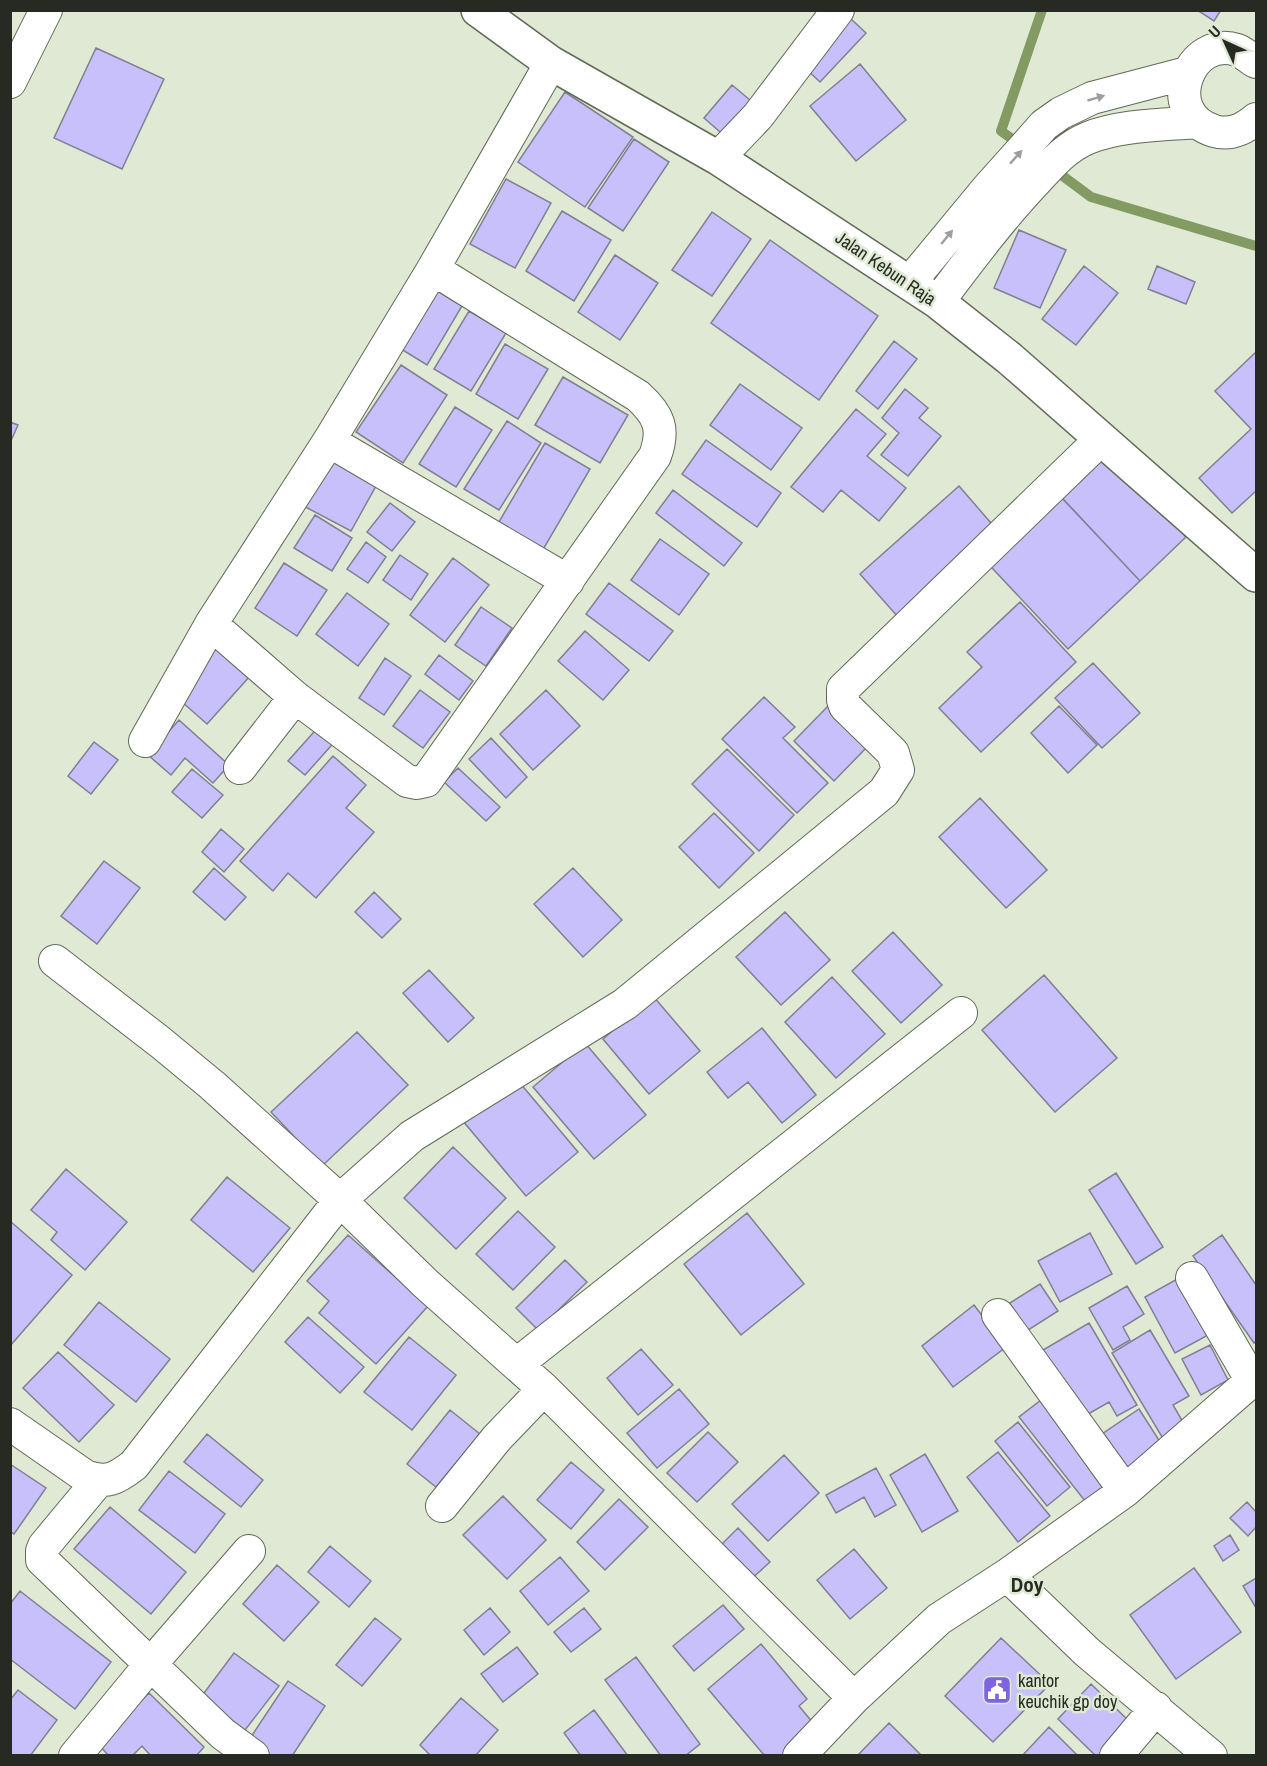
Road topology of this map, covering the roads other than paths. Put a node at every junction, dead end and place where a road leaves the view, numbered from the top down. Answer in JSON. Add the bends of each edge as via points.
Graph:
{"nodes":[{"id":1,"x":46,"y":10,"type":"edge"},
{"id":2,"x":478,"y":10,"type":"edge"},
{"id":3,"x":838,"y":10,"type":"edge"},
{"id":4,"x":1257,"y":62,"type":"edge"},
{"id":5,"x":551,"y":63,"type":"junction"},
{"id":6,"x":1187,"y":73,"type":"junction"},
{"id":7,"x":10,"y":82,"type":"edge"},
{"id":8,"x":1257,"y":119,"type":"edge"},
{"id":9,"x":1197,"y":122,"type":"junction"},
{"id":10,"x":718,"y":158,"type":"junction"},
{"id":11,"x":432,"y":269,"type":"junction"},
{"id":12,"x":910,"y":282,"type":"junction"},
{"id":13,"x":938,"y":302,"type":"junction"},
{"id":14,"x":1100,"y":440,"type":"junction"},
{"id":15,"x":329,"y":441,"type":"junction"},
{"id":16,"x":1257,"y":575,"type":"edge"},
{"id":17,"x":568,"y":580,"type":"junction"},
{"id":18,"x":211,"y":624,"type":"junction"},
{"id":19,"x":295,"y":697,"type":"junction"},
{"id":20,"x":145,"y":741,"type":"dead end"},
{"id":21,"x":240,"y":768,"type":"dead end"},
{"id":22,"x":55,"y":961,"type":"dead end"},
{"id":23,"x":961,"y":1013,"type":"dead end"},
{"id":24,"x":340,"y":1200,"type":"junction"},
{"id":25,"x":1192,"y":1278,"type":"dead end"},
{"id":26,"x":998,"y":1315,"type":"dead end"},
{"id":27,"x":518,"y":1364,"type":"junction"},
{"id":28,"x":1254,"y":1379,"type":"edge"},
{"id":29,"x":544,"y":1389,"type":"junction"},
{"id":30,"x":10,"y":1424,"type":"edge"},
{"id":31,"x":98,"y":1481,"type":"junction"},
{"id":32,"x":1125,"y":1491,"type":"junction"},
{"id":33,"x":442,"y":1506,"type":"dead end"},
{"id":34,"x":249,"y":1551,"type":"dead end"},
{"id":35,"x":1007,"y":1575,"type":"junction"},
{"id":36,"x":150,"y":1665,"type":"junction"},
{"id":37,"x":854,"y":1698,"type":"junction"},
{"id":38,"x":1156,"y":1708,"type":"junction"},
{"id":39,"x":75,"y":1755,"type":"edge"},
{"id":40,"x":253,"y":1755,"type":"edge"},
{"id":41,"x":799,"y":1755,"type":"edge"},
{"id":42,"x":1116,"y":1755,"type":"edge"},
{"id":43,"x":1211,"y":1755,"type":"edge"}],
"edges":[{"from":1,"to":7,"type":"street"},
{"from":2,"to":5,"type":"street","name":"Jalan Kebun Raja"},
{"from":3,"to":10,"type":"street","via":[[758,116]]},
{"from":4,"to":6,"type":"street","via":[[1236,50],[1222,49],[1196,61]]},
{"from":5,"to":10,"type":"street","name":"Jalan Kebun Raja"},
{"from":5,"to":11,"type":"street"},
{"from":6,"to":9,"type":"street","via":[[1184,99]]},
{"from":12,"to":6,"type":"street","one_way":true,"via":[[1044,124],[1092,98]]},
{"from":8,"to":9,"type":"street","via":[[1234,132],[1221,133]]},
{"from":9,"to":13,"type":"street","via":[[1104,133],[1063,152],[1009,210]]},
{"from":10,"to":12,"type":"street","name":"Jalan Kebun Raja"},
{"from":11,"to":15,"type":"street"},
{"from":11,"to":17,"type":"street","via":[[638,396],[660,428],[661,441],[655,456]]},
{"from":12,"to":13,"type":"street","name":"Jalan Kebun Raja"},
{"from":13,"to":14,"type":"street","name":"Jalan Kebun Raja","via":[[1009,358]]},
{"from":14,"to":16,"type":"street","name":"Jalan Kebun Raja"},
{"from":14,"to":24,"type":"street","via":[[843,689],[845,706],[897,761],[898,770],[884,792],[625,1004],[412,1136]]},
{"from":15,"to":17,"type":"street"},
{"from":15,"to":18,"type":"street"},
{"from":17,"to":19,"type":"street","via":[[426,781],[407,782]]},
{"from":18,"to":19,"type":"street"},
{"from":18,"to":20,"type":"street"},
{"from":19,"to":21,"type":"street"},
{"from":22,"to":24,"type":"street","via":[[194,1070]]},
{"from":23,"to":27,"type":"street"},
{"from":24,"to":27,"type":"street","via":[[425,1283]]},
{"from":24,"to":31,"type":"street","via":[[134,1465],[111,1480]]},
{"from":25,"to":28,"type":"street"},
{"from":26,"to":32,"type":"street"},
{"from":27,"to":29,"type":"street"},
{"from":28,"to":32,"type":"street"},
{"from":29,"to":33,"type":"street","via":[[497,1438]]},
{"from":29,"to":37,"type":"street"},
{"from":30,"to":31,"type":"street"},
{"from":31,"to":36,"type":"street","via":[[44,1546],[42,1560]]},
{"from":32,"to":35,"type":"street"},
{"from":34,"to":36,"type":"street"},
{"from":35,"to":37,"type":"street","via":[[939,1619]]},
{"from":35,"to":38,"type":"street","via":[[1087,1652]]},
{"from":36,"to":39,"type":"street"},
{"from":36,"to":40,"type":"street","via":[[223,1734]]},
{"from":37,"to":41,"type":"street"},
{"from":38,"to":42,"type":"street"},
{"from":38,"to":43,"type":"street"}]}
